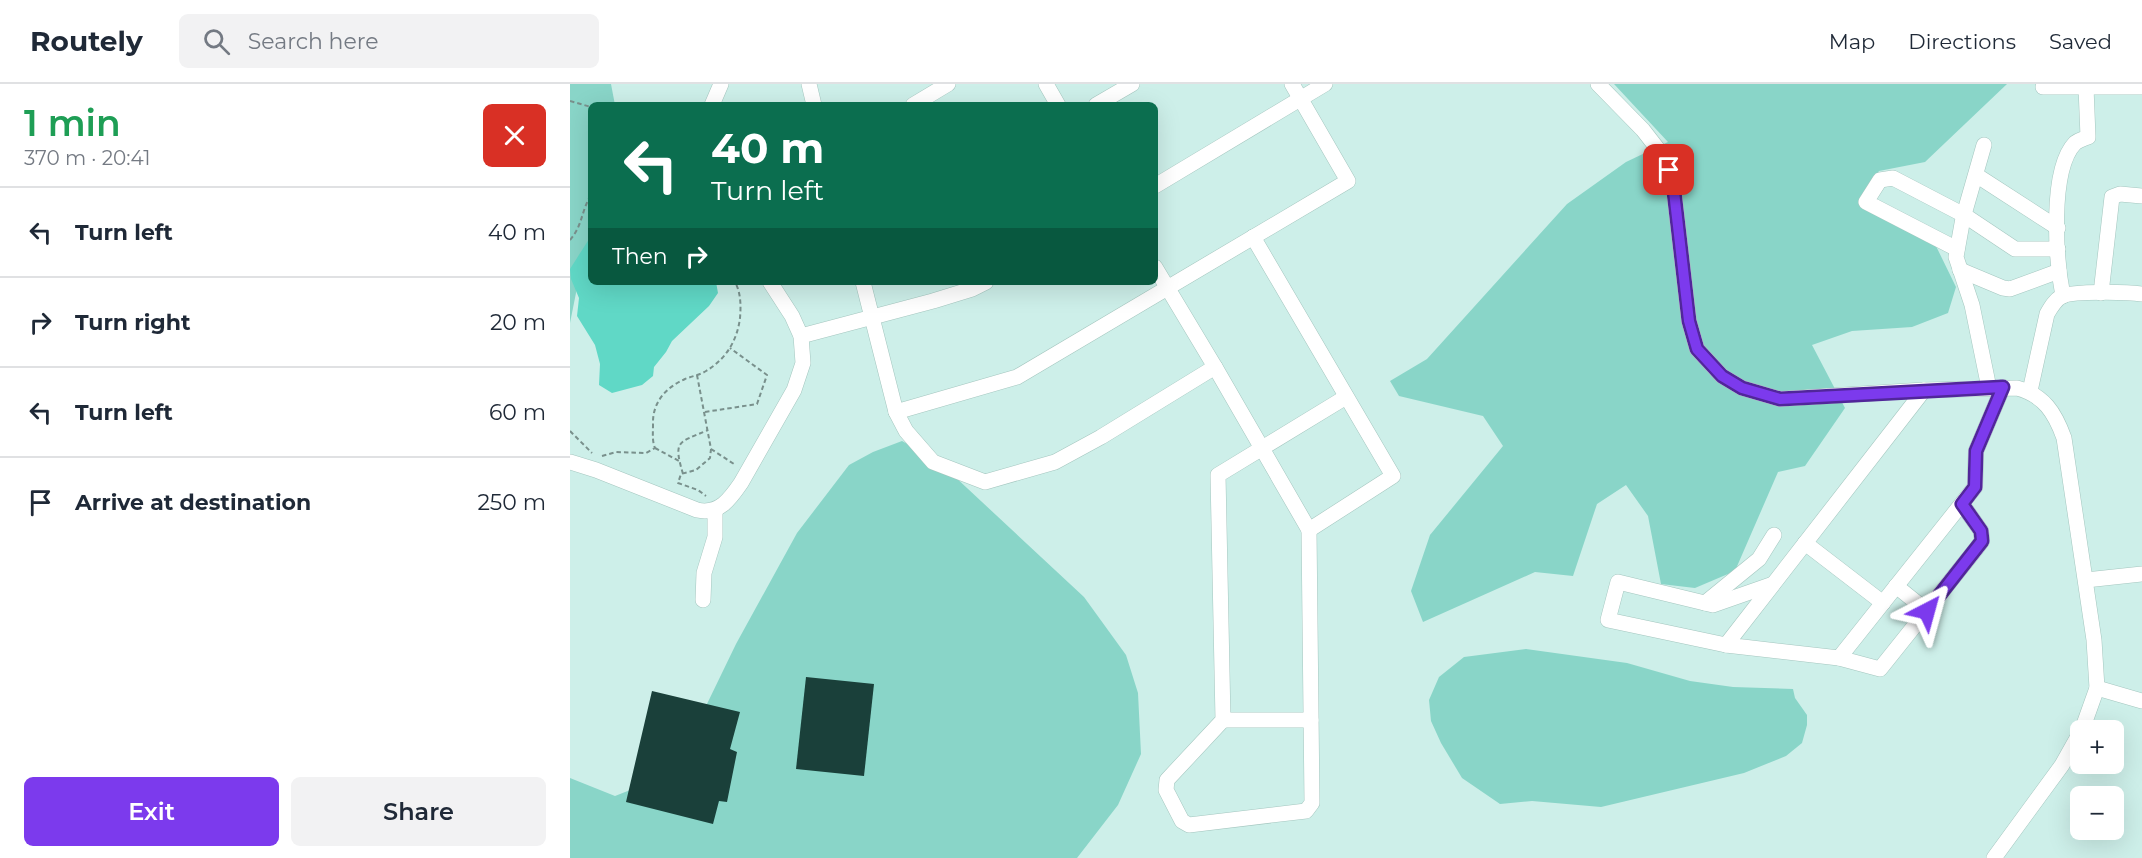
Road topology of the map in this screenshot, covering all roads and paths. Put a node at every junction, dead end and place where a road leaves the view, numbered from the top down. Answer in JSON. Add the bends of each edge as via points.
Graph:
{"nodes":[{"id":1,"x":721,"y":84,"type":"edge"},
{"id":2,"x":808,"y":84,"type":"edge"},
{"id":3,"x":948,"y":84,"type":"edge"},
{"id":4,"x":1046,"y":84,"type":"edge"},
{"id":5,"x":1132,"y":84,"type":"edge"},
{"id":6,"x":1292,"y":84,"type":"edge"},
{"id":7,"x":1325,"y":84,"type":"edge"},
{"id":8,"x":1598,"y":84,"type":"edge"},
{"id":9,"x":2043,"y":87,"type":"dead end"},
{"id":10,"x":2086,"y":87,"type":"junction"},
{"id":11,"x":2142,"y":87,"type":"edge"},
{"id":12,"x":1301,"y":99,"type":"junction"},
{"id":13,"x":570,"y":101,"type":"edge"},
{"id":14,"x":713,"y":102,"type":"edge"},
{"id":15,"x":813,"y":102,"type":"edge"},
{"id":16,"x":918,"y":102,"type":"edge"},
{"id":17,"x":1056,"y":102,"type":"edge"},
{"id":18,"x":1101,"y":102,"type":"edge"},
{"id":19,"x":588,"y":107,"type":"edge"},
{"id":20,"x":1984,"y":145,"type":"dead end"},
{"id":21,"x":1976,"y":175,"type":"junction"},
{"id":22,"x":1158,"y":184,"type":"edge"},
{"id":23,"x":2142,"y":196,"type":"edge"},
{"id":24,"x":588,"y":201,"type":"edge"},
{"id":25,"x":1964,"y":215,"type":"junction"},
{"id":26,"x":2058,"y":228,"type":"junction"},
{"id":27,"x":1252,"y":237,"type":"junction"},
{"id":28,"x":570,"y":240,"type":"edge"},
{"id":29,"x":1957,"y":249,"type":"junction"},
{"id":30,"x":2058,"y":249,"type":"junction"},
{"id":31,"x":1960,"y":270,"type":"junction"},
{"id":32,"x":2059,"y":271,"type":"junction"},
{"id":33,"x":1158,"y":272,"type":"edge"},
{"id":34,"x":736,"y":285,"type":"edge"},
{"id":35,"x":772,"y":285,"type":"edge"},
{"id":36,"x":864,"y":285,"type":"edge"},
{"id":37,"x":980,"y":285,"type":"edge"},
{"id":38,"x":1167,"y":287,"type":"junction"},
{"id":39,"x":2101,"y":294,"type":"junction"},
{"id":40,"x":2142,"y":294,"type":"edge"},
{"id":41,"x":2063,"y":296,"type":"junction"},
{"id":42,"x":873,"y":317,"type":"junction"},
{"id":43,"x":801,"y":336,"type":"junction"},
{"id":44,"x":730,"y":348,"type":"junction"},
{"id":45,"x":1215,"y":367,"type":"junction"},
{"id":46,"x":697,"y":375,"type":"junction"},
{"id":47,"x":1996,"y":387,"type":"junction"},
{"id":48,"x":1924,"y":390,"type":"junction"},
{"id":49,"x":2030,"y":391,"type":"junction"},
{"id":50,"x":1346,"y":397,"type":"junction"},
{"id":51,"x":705,"y":412,"type":"junction"},
{"id":52,"x":897,"y":412,"type":"junction"},
{"id":53,"x":708,"y":430,"type":"junction"},
{"id":54,"x":570,"y":431,"type":"edge"},
{"id":55,"x":655,"y":448,"type":"junction"},
{"id":56,"x":1262,"y":448,"type":"junction"},
{"id":57,"x":711,"y":450,"type":"junction"},
{"id":58,"x":679,"y":461,"type":"junction"},
{"id":59,"x":570,"y":462,"type":"edge"},
{"id":60,"x":747,"y":471,"type":"junction"},
{"id":61,"x":683,"y":474,"type":"junction"},
{"id":62,"x":1962,"y":504,"type":"junction"},
{"id":63,"x":715,"y":510,"type":"junction"},
{"id":64,"x":1309,"y":530,"type":"junction"},
{"id":65,"x":1774,"y":536,"type":"dead end"},
{"id":66,"x":1805,"y":543,"type":"junction"},
{"id":67,"x":2142,"y":574,"type":"edge"},
{"id":68,"x":2086,"y":580,"type":"junction"},
{"id":69,"x":1773,"y":584,"type":"junction"},
{"id":70,"x":1896,"y":586,"type":"junction"},
{"id":71,"x":704,"y":600,"type":"dead end"},
{"id":72,"x":1705,"y":603,"type":"junction"},
{"id":73,"x":1883,"y":603,"type":"junction"},
{"id":74,"x":1927,"y":611,"type":"junction"},
{"id":75,"x":1726,"y":645,"type":"junction"},
{"id":76,"x":1839,"y":658,"type":"junction"},
{"id":77,"x":2097,"y":688,"type":"junction"},
{"id":78,"x":2142,"y":701,"type":"edge"},
{"id":79,"x":1223,"y":720,"type":"junction"},
{"id":80,"x":1311,"y":720,"type":"junction"},
{"id":81,"x":2085,"y":720,"type":"edge"},
{"id":82,"x":2070,"y":751,"type":"edge"},
{"id":83,"x":1994,"y":858,"type":"edge"}],
"edges":[{"from":1,"to":14,"type":"street"},
{"from":2,"to":15,"type":"street"},
{"from":3,"to":16,"type":"street"},
{"from":4,"to":17,"type":"street"},
{"from":5,"to":18,"type":"street"},
{"from":6,"to":12,"type":"street"},
{"from":7,"to":12,"type":"street"},
{"from":8,"to":48,"type":"street","via":[[1664,156],[1673,183],[1689,321],[1697,349],[1722,376],[1742,388],[1780,399]]},
{"from":9,"to":10,"type":"street"},
{"from":10,"to":11,"type":"street"},
{"from":10,"to":26,"type":"street","via":[[2088,137],[2077,141],[2061,169],[2057,188]]},
{"from":12,"to":22,"type":"street"},
{"from":12,"to":27,"type":"street","via":[[1348,180]]},
{"from":13,"to":19,"type":"path"},
{"from":20,"to":21,"type":"street"},
{"from":21,"to":25,"type":"street"},
{"from":21,"to":26,"type":"street"},
{"from":23,"to":39,"type":"street","via":[[2112,197]]},
{"from":24,"to":28,"type":"path","via":[[579,230]]},
{"from":25,"to":29,"type":"street"},
{"from":25,"to":29,"type":"street","via":[[1893,178],[1880,180],[1866,202]]},
{"from":25,"to":30,"type":"street","via":[[2015,249]]},
{"from":26,"to":30,"type":"street"},
{"from":27,"to":38,"type":"street"},
{"from":27,"to":50,"type":"street"},
{"from":29,"to":31,"type":"street"},
{"from":30,"to":32,"type":"street"},
{"from":31,"to":32,"type":"street","via":[[2010,289]]},
{"from":31,"to":47,"type":"street"},
{"from":32,"to":41,"type":"street"},
{"from":33,"to":38,"type":"street"},
{"from":34,"to":44,"type":"path","via":[[741,300],[740,317]]},
{"from":35,"to":43,"type":"street"},
{"from":36,"to":42,"type":"street"},
{"from":37,"to":42,"type":"street"},
{"from":38,"to":45,"type":"street"},
{"from":38,"to":52,"type":"street","via":[[1017,376]]},
{"from":39,"to":40,"type":"street"},
{"from":39,"to":41,"type":"street"},
{"from":41,"to":49,"type":"street","via":[[2047,314]]},
{"from":42,"to":43,"type":"street"},
{"from":42,"to":52,"type":"street"},
{"from":43,"to":60,"type":"street","via":[[803,363],[794,390]]},
{"from":44,"to":46,"type":"path","via":[[716,364]]},
{"from":44,"to":51,"type":"path","via":[[767,375],[757,404]]},
{"from":45,"to":52,"type":"street","via":[[1055,462],[985,482],[933,462],[906,431]]},
{"from":45,"to":56,"type":"street"},
{"from":46,"to":51,"type":"path"},
{"from":46,"to":55,"type":"path","via":[[662,394],[655,406]]},
{"from":47,"to":48,"type":"street"},
{"from":47,"to":49,"type":"street"},
{"from":47,"to":62,"type":"street","via":[[1976,451],[1975,487]]},
{"from":48,"to":66,"type":"street"},
{"from":49,"to":68,"type":"street","via":[[2056,417],[2064,438]]},
{"from":50,"to":56,"type":"street"},
{"from":50,"to":64,"type":"street","via":[[1393,476]]},
{"from":51,"to":53,"type":"path"},
{"from":53,"to":57,"type":"path"},
{"from":53,"to":58,"type":"path","via":[[679,445]]},
{"from":54,"to":55,"type":"path","via":[[594,455],[646,453]]},
{"from":55,"to":58,"type":"path"},
{"from":56,"to":64,"type":"street"},
{"from":56,"to":79,"type":"street","via":[[1218,475]]},
{"from":57,"to":60,"type":"path"},
{"from":57,"to":61,"type":"path","via":[[711,458],[705,464]]},
{"from":58,"to":61,"type":"path"},
{"from":59,"to":63,"type":"street","via":[[697,510]]},
{"from":60,"to":63,"type":"street","via":[[732,496]]},
{"from":61,"to":63,"type":"path","via":[[678,483],[708,497]]},
{"from":62,"to":70,"type":"street"},
{"from":62,"to":74,"type":"street","via":[[1981,531],[1982,541]]},
{"from":63,"to":71,"type":"street","via":[[716,537],[704,573]]},
{"from":64,"to":80,"type":"street"},
{"from":65,"to":72,"type":"street","via":[[1759,559]]},
{"from":66,"to":69,"type":"street"},
{"from":66,"to":73,"type":"street"},
{"from":67,"to":68,"type":"street"},
{"from":68,"to":77,"type":"street"},
{"from":69,"to":72,"type":"street","via":[[1713,605]]},
{"from":69,"to":75,"type":"street"},
{"from":70,"to":73,"type":"street"},
{"from":70,"to":74,"type":"street"},
{"from":72,"to":75,"type":"street","via":[[1618,582],[1608,620]]},
{"from":73,"to":76,"type":"street"},
{"from":74,"to":76,"type":"street","via":[[1880,669]]},
{"from":75,"to":76,"type":"street"},
{"from":77,"to":78,"type":"street"},
{"from":77,"to":81,"type":"street"},
{"from":79,"to":80,"type":"street"},
{"from":79,"to":80,"type":"street","via":[[1167,780],[1166,790],[1182,821],[1189,825],[1306,811],[1312,803]]},
{"from":82,"to":83,"type":"street"}]}
